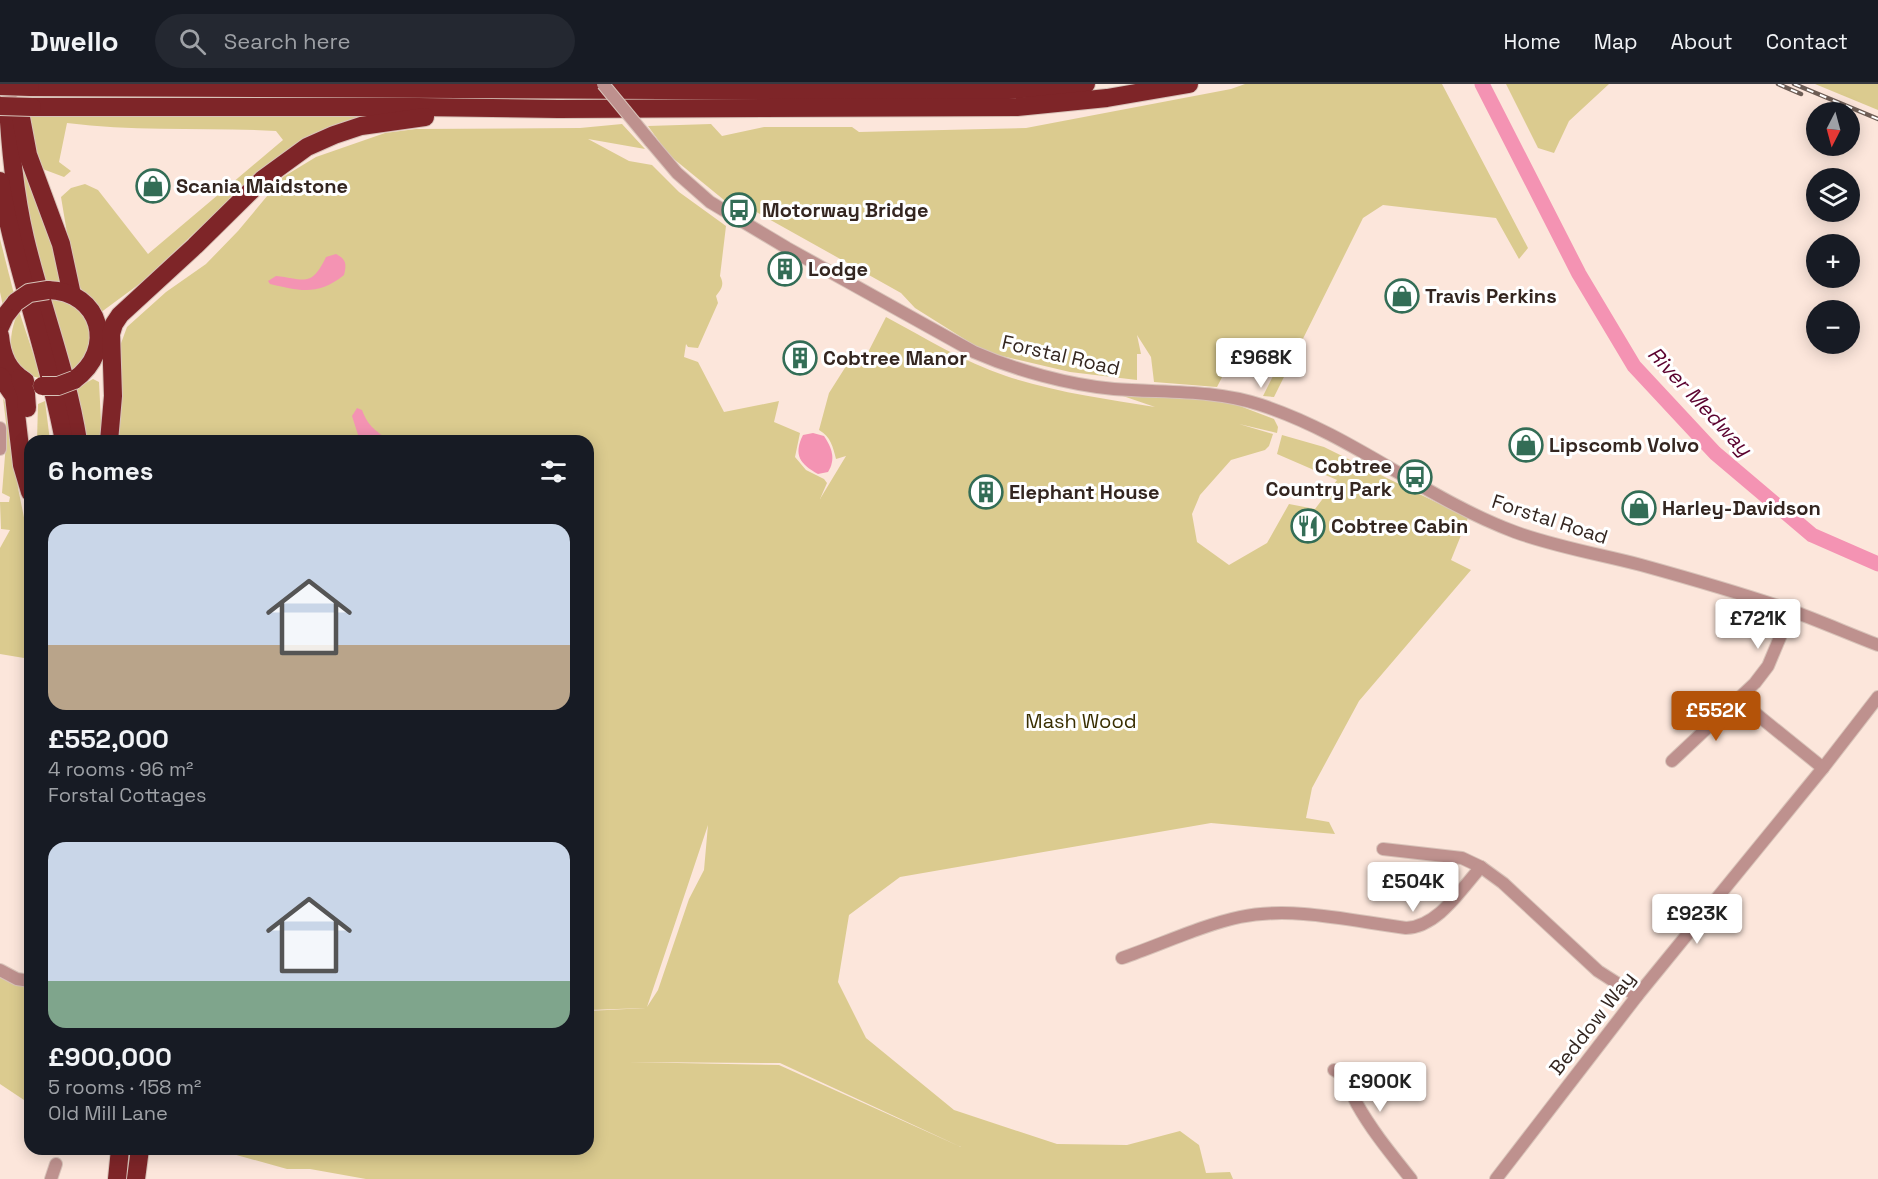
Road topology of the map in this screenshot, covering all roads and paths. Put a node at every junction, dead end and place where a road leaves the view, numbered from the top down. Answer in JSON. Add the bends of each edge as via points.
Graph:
{"nodes":[{"id":1,"x":8,"y":84,"type":"edge"},
{"id":2,"x":603,"y":84,"type":"edge"},
{"id":3,"x":1086,"y":84,"type":"edge"},
{"id":4,"x":1190,"y":84,"type":"edge"},
{"id":5,"x":24,"y":85,"type":"edge"},
{"id":6,"x":0,"y":86,"type":"edge"},
{"id":7,"x":0,"y":106,"type":"edge"},
{"id":8,"x":558,"y":109,"type":"junction"},
{"id":9,"x":0,"y":181,"type":"edge"},
{"id":10,"x":162,"y":276,"type":"junction"},
{"id":11,"x":72,"y":295,"type":"junction"},
{"id":12,"x":0,"y":327,"type":"edge"},
{"id":13,"x":99,"y":333,"type":"junction"},
{"id":14,"x":0,"y":336,"type":"edge"},
{"id":15,"x":8,"y":372,"type":"edge"},
{"id":16,"x":110,"y":417,"type":"junction"},
{"id":17,"x":0,"y":428,"type":"edge"},
{"id":18,"x":29,"y":435,"type":"edge"},
{"id":19,"x":63,"y":435,"type":"edge"},
{"id":20,"x":77,"y":435,"type":"edge"},
{"id":21,"x":109,"y":435,"type":"edge"},
{"id":22,"x":0,"y":449,"type":"edge"},
{"id":23,"x":24,"y":472,"type":"edge"},
{"id":24,"x":1791,"y":611,"type":"junction"},
{"id":25,"x":1878,"y":645,"type":"edge"},
{"id":26,"x":1878,"y":697,"type":"edge"},
{"id":27,"x":1739,"y":700,"type":"junction"},
{"id":28,"x":1672,"y":761,"type":"dead end"},
{"id":29,"x":1823,"y":768,"type":"junction"},
{"id":30,"x":1383,"y":849,"type":"dead end"},
{"id":31,"x":1481,"y":867,"type":"junction"},
{"id":32,"x":1122,"y":958,"type":"dead end"},
{"id":33,"x":0,"y":970,"type":"edge"},
{"id":34,"x":24,"y":980,"type":"edge"},
{"id":35,"x":1637,"y":996,"type":"junction"},
{"id":36,"x":1334,"y":1070,"type":"dead end"},
{"id":37,"x":119,"y":1155,"type":"edge"},
{"id":38,"x":139,"y":1155,"type":"edge"},
{"id":39,"x":56,"y":1164,"type":"dead end"},
{"id":40,"x":51,"y":1179,"type":"edge"},
{"id":41,"x":117,"y":1179,"type":"edge"},
{"id":42,"x":136,"y":1179,"type":"edge"},
{"id":43,"x":1411,"y":1179,"type":"edge"},
{"id":44,"x":1496,"y":1179,"type":"edge"}],
"edges":[{"from":1,"to":20,"type":"highway","via":[[10,145],[20,217],[62,363]]},
{"from":2,"to":24,"type":"street","name":"Forstal Road","bridge":true,"via":[[677,173],[710,202],[974,352],[1017,369],[1110,388],[1198,392],[1260,404],[1339,438],[1480,517],[1516,532]]},
{"from":3,"to":5,"type":"highway","via":[[971,93]]},
{"from":4,"to":8,"type":"highway","via":[[1096,100],[1017,107]]},
{"from":5,"to":6,"type":"highway","bridge":true},
{"from":5,"to":11,"type":"highway","via":[[21,122],[25,147],[61,244]]},
{"from":7,"to":8,"type":"highway","bridge":true},
{"from":8,"to":10,"type":"highway","via":[[394,120],[361,126],[322,140],[263,179]]},
{"from":9,"to":19,"type":"highway","via":[[12,245]]},
{"from":10,"to":13,"type":"highway","via":[[113,309],[102,321]]},
{"from":10,"to":16,"type":"highway","via":[[114,324]]},
{"from":11,"to":12,"type":"highway","bridge":true,"via":[[48,290],[29,293],[16,302]]},
{"from":11,"to":13,"type":"highway","via":[[88,307]]},
{"from":13,"to":15,"type":"highway","bridge":true,"via":[[91,362],[74,380],[42,386]]},
{"from":13,"to":16,"type":"highway"},
{"from":14,"to":15,"type":"highway"},
{"from":15,"to":18,"type":"highway","via":[[27,399]]},
{"from":15,"to":23,"type":"highway"},
{"from":16,"to":21,"type":"highway"},
{"from":17,"to":22,"type":"street"},
{"from":24,"to":25,"type":"street","name":"Forstal Road"},
{"from":24,"to":27,"type":"street","via":[[1768,666]]},
{"from":26,"to":29,"type":"street","name":"Beddow Way"},
{"from":27,"to":28,"type":"street"},
{"from":27,"to":29,"type":"street"},
{"from":29,"to":35,"type":"street","name":"Beddow Way"},
{"from":30,"to":31,"type":"street","via":[[1462,858]]},
{"from":31,"to":32,"type":"street","via":[[1445,908],[1417,928],[1302,914],[1241,917]]},
{"from":31,"to":35,"type":"street","via":[[1598,971]]},
{"from":33,"to":34,"type":"street"},
{"from":35,"to":44,"type":"street","name":"Beddow Way"},
{"from":36,"to":43,"type":"street","via":[[1345,1080],[1364,1117]]},
{"from":37,"to":41,"type":"highway"},
{"from":38,"to":42,"type":"highway"},
{"from":39,"to":40,"type":"street"}]}
